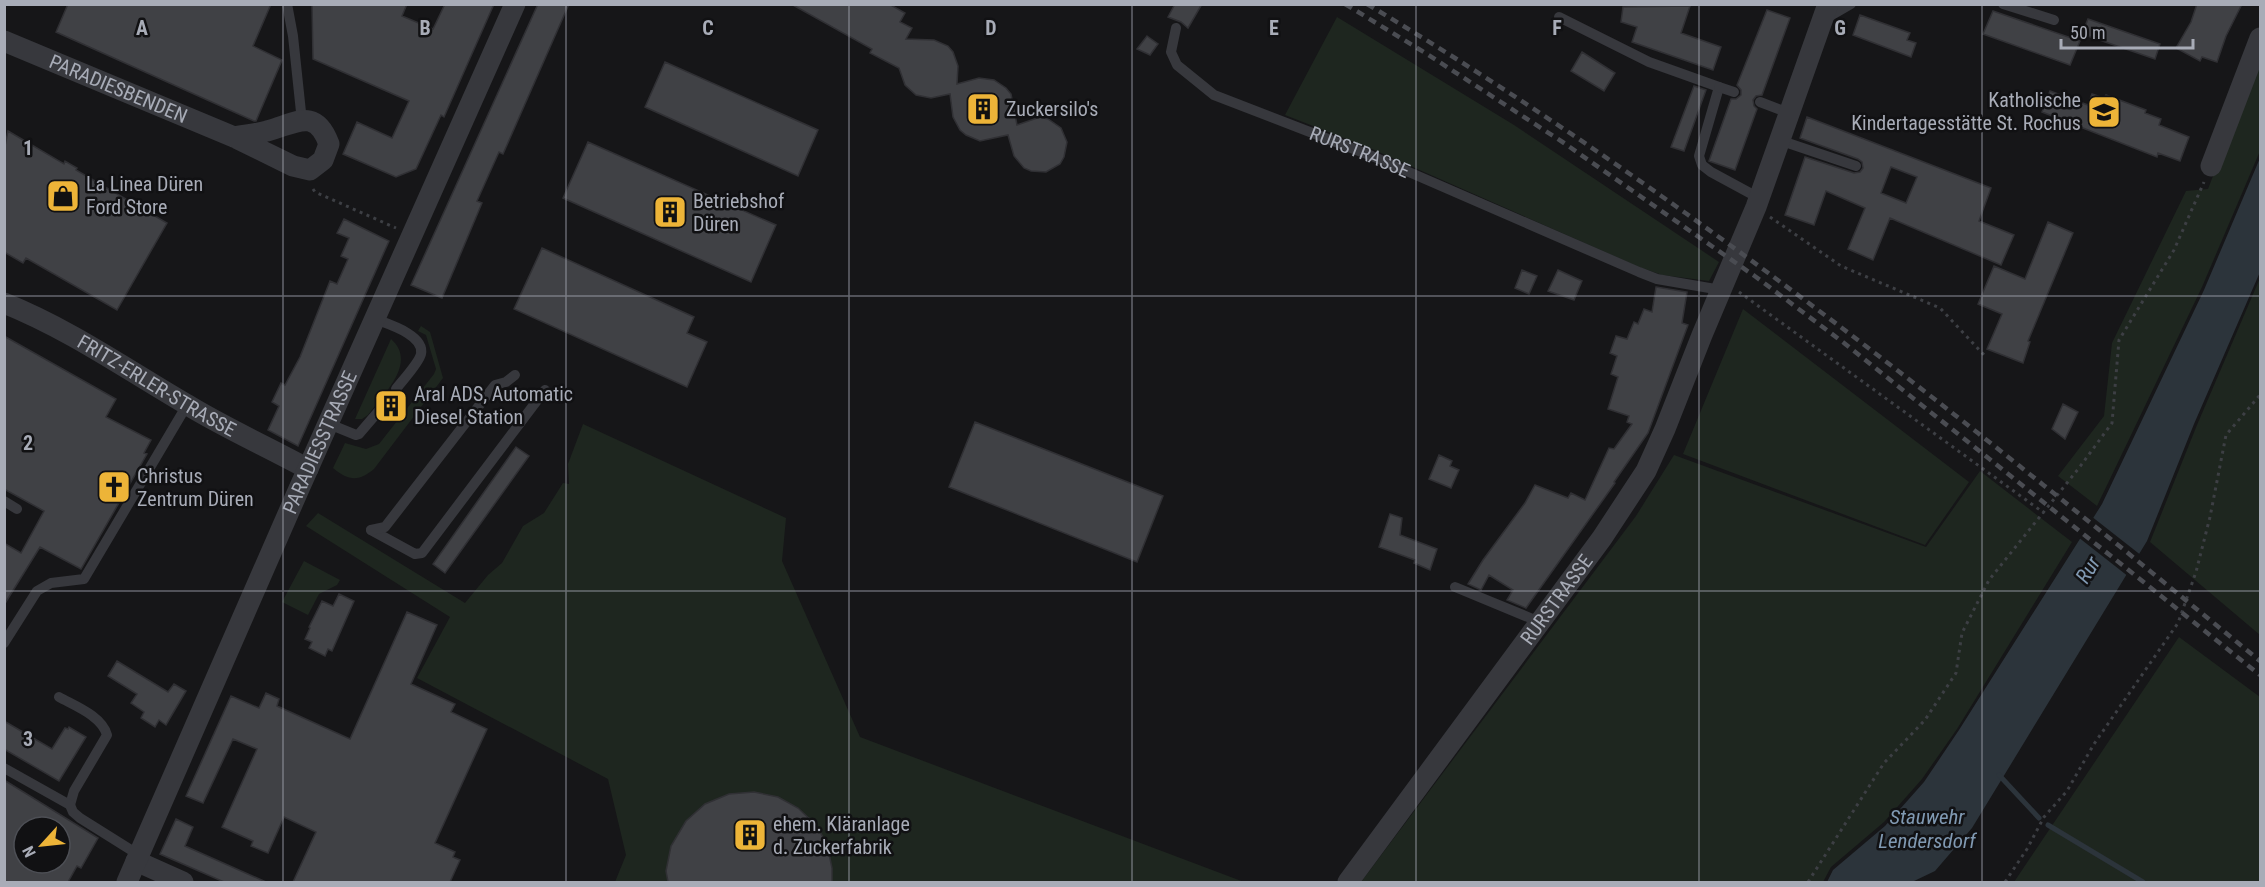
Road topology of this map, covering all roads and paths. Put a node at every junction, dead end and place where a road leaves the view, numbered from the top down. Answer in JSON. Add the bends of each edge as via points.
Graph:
{"nodes":[{"id":1,"x":287,"y":4,"type":"edge"},
{"id":2,"x":515,"y":4,"type":"edge"},
{"id":3,"x":1851,"y":4,"type":"edge"},
{"id":4,"x":2003,"y":4,"type":"edge"},
{"id":5,"x":1825,"y":12,"type":"edge"},
{"id":6,"x":1559,"y":17,"type":"dead end"},
{"id":7,"x":2054,"y":20,"type":"dead end"},
{"id":8,"x":1176,"y":28,"type":"dead end"},
{"id":9,"x":2260,"y":38,"type":"edge"},
{"id":10,"x":4,"y":41,"type":"edge"},
{"id":11,"x":1719,"y":87,"type":"junction"},
{"id":12,"x":1734,"y":92,"type":"dead end"},
{"id":13,"x":1760,"y":102,"type":"dead end"},
{"id":14,"x":1789,"y":113,"type":"junction"},
{"id":15,"x":304,"y":120,"type":"junction"},
{"id":16,"x":234,"y":137,"type":"junction"},
{"id":17,"x":1779,"y":140,"type":"junction"},
{"id":18,"x":293,"y":166,"type":"junction"},
{"id":19,"x":1856,"y":166,"type":"dead end"},
{"id":20,"x":2211,"y":166,"type":"joint"},
{"id":21,"x":1757,"y":202,"type":"junction"},
{"id":22,"x":413,"y":237,"type":"junction"},
{"id":23,"x":1722,"y":286,"type":"junction"},
{"id":24,"x":4,"y":303,"type":"edge"},
{"id":25,"x":375,"y":319,"type":"junction"},
{"id":26,"x":1985,"y":356,"type":"dead end"},
{"id":27,"x":515,"y":375,"type":"dead end"},
{"id":28,"x":396,"y":389,"type":"dead end"},
{"id":29,"x":545,"y":390,"type":"dead end"},
{"id":30,"x":2260,"y":395,"type":"edge"},
{"id":31,"x":187,"y":405,"type":"junction"},
{"id":32,"x":383,"y":406,"type":"dead end"},
{"id":33,"x":329,"y":423,"type":"junction"},
{"id":34,"x":308,"y":469,"type":"junction"},
{"id":35,"x":4,"y":501,"type":"edge"},
{"id":36,"x":17,"y":509,"type":"dead end"},
{"id":37,"x":2044,"y":513,"type":"junction"},
{"id":38,"x":1455,"y":587,"type":"dead end"},
{"id":39,"x":1540,"y":622,"type":"junction"},
{"id":40,"x":4,"y":643,"type":"edge"},
{"id":41,"x":58,"y":697,"type":"dead end"},
{"id":42,"x":4,"y":768,"type":"edge"},
{"id":43,"x":70,"y":805,"type":"junction"},
{"id":44,"x":138,"y":858,"type":"junction"},
{"id":45,"x":127,"y":882,"type":"edge"},
{"id":46,"x":183,"y":882,"type":"edge"},
{"id":47,"x":1348,"y":882,"type":"edge"},
{"id":48,"x":1808,"y":882,"type":"edge"},
{"id":49,"x":2005,"y":882,"type":"edge"}],
"edges":[{"from":1,"to":15,"type":"lane"},
{"from":2,"to":22,"type":"street","name":"PARADIESSTRASSE"},
{"from":3,"to":5,"type":"lane"},
{"from":4,"to":7,"type":"lane"},
{"from":5,"to":14,"type":"street","name":"RURSTRASSE"},
{"from":6,"to":11,"type":"lane","via":[[1649,62]]},
{"from":8,"to":23,"type":"lane","name":"RURSTRASSE","via":[[1171,52],[1177,65],[1214,95],[1233,104],[1372,156],[1657,279]]},
{"from":9,"to":20,"type":"street"},
{"from":10,"to":16,"type":"street","name":"PARADIESBENDEN"},
{"from":11,"to":12,"type":"lane"},
{"from":11,"to":21,"type":"lane","via":[[1699,156],[1702,165]]},
{"from":13,"to":14,"type":"lane"},
{"from":14,"to":17,"type":"street","name":"RURSTRASSE"},
{"from":15,"to":16,"type":"street"},
{"from":15,"to":18,"type":"street","via":[[313,121],[325,132],[329,144],[323,160],[310,170]]},
{"from":16,"to":18,"type":"street","name":"PARADIESBENDEN"},
{"from":17,"to":19,"type":"lane"},
{"from":17,"to":21,"type":"street","name":"RURSTRASSE"},
{"from":18,"to":22,"type":"path","via":[[308,178],[315,192]]},
{"from":20,"to":37,"type":"path","via":[[2174,250],[2120,340],[2112,423]]},
{"from":21,"to":23,"type":"street","name":"RURSTRASSE"},
{"from":21,"to":26,"type":"path","via":[[1841,266],[1940,308]]},
{"from":22,"to":25,"type":"street","name":"PARADIESSTRASSE"},
{"from":23,"to":37,"type":"path"},
{"from":23,"to":39,"type":"street","name":"RURSTRASSE","via":[[1646,471]]},
{"from":24,"to":31,"type":"street","name":"FRITZ-ERLER-STRASSE","via":[[37,316]]},
{"from":25,"to":28,"type":"lane","via":[[402,329],[421,348],[421,355]]},
{"from":25,"to":33,"type":"street","name":"PARADIESSTRASSE"},
{"from":27,"to":29,"type":"lane","via":[[495,386],[385,527],[371,530],[415,554],[422,553]]},
{"from":30,"to":49,"type":"path","via":[[2226,435],[2202,550],[2178,623],[2094,744],[2067,791],[2044,817]]},
{"from":31,"to":34,"type":"street","name":"FRITZ-ERLER-STRASSE"},
{"from":31,"to":40,"type":"lane","via":[[84,579],[51,584],[37,591]]},
{"from":32,"to":33,"type":"lane","via":[[356,435]]},
{"from":33,"to":34,"type":"street","name":"PARADIESSTRASSE"},
{"from":34,"to":44,"type":"street","name":"PARADIESSTRASSE"},
{"from":35,"to":36,"type":"lane"},
{"from":37,"to":48,"type":"path","via":[[1989,580],[1962,633],[1956,673],[1925,720],[1884,763]]},
{"from":38,"to":39,"type":"lane"},
{"from":39,"to":47,"type":"street","name":"RURSTRASSE"},
{"from":41,"to":43,"type":"lane","via":[[93,717],[107,735],[74,791]]},
{"from":42,"to":43,"type":"lane"},
{"from":43,"to":44,"type":"lane","via":[[80,818]]},
{"from":44,"to":45,"type":"street","name":"PARADIESSTRASSE"},
{"from":44,"to":46,"type":"street"}]}
